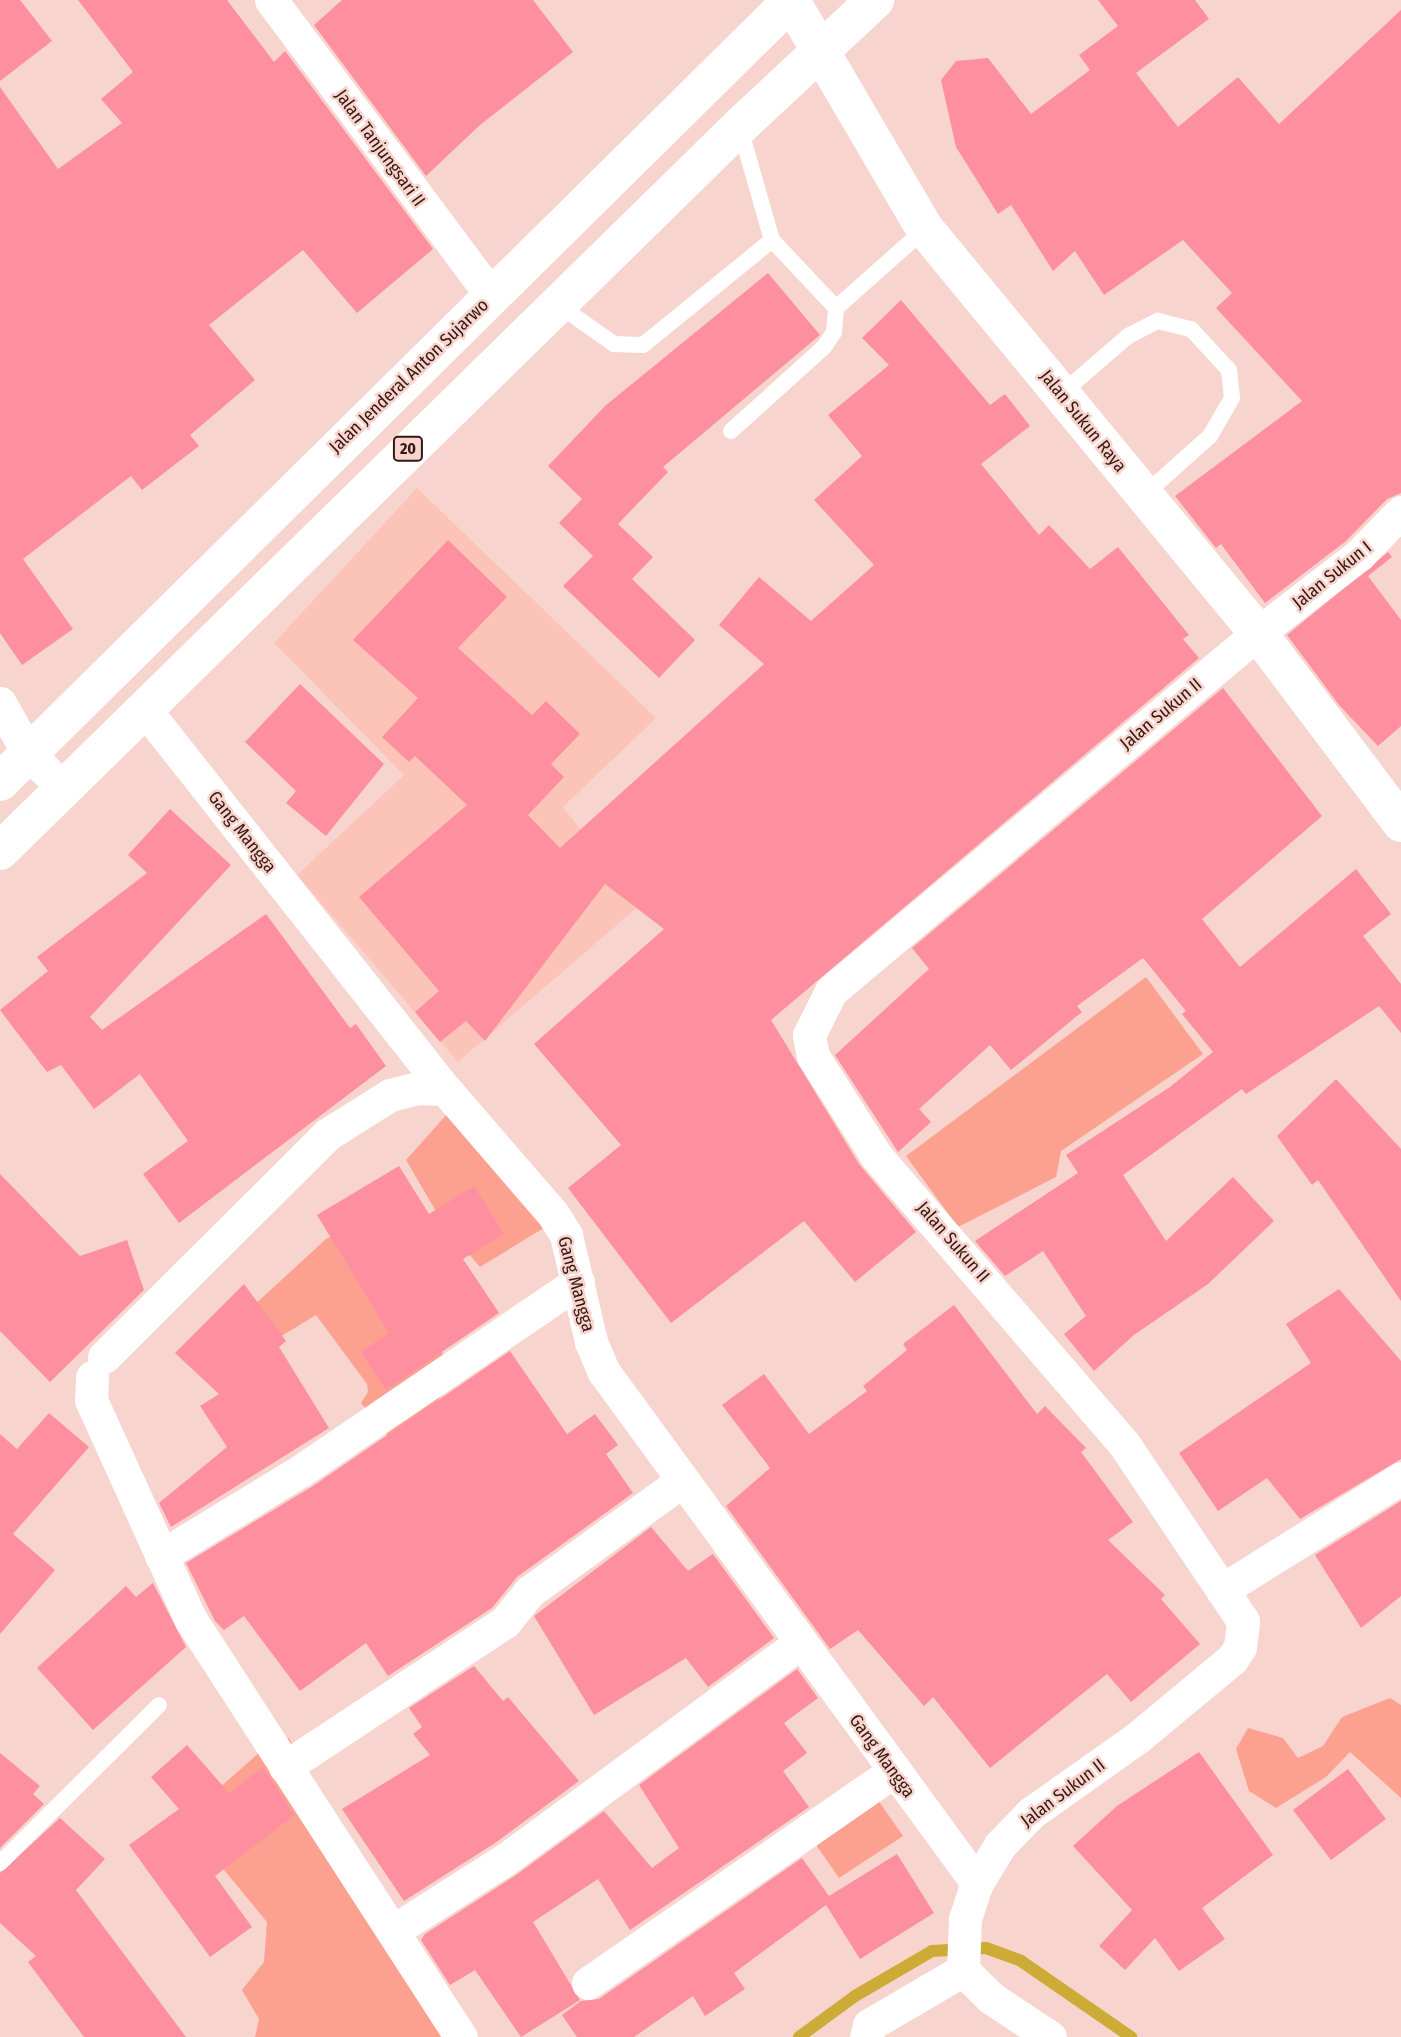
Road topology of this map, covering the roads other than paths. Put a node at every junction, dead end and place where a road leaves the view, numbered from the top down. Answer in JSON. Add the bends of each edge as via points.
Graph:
{"nodes":[{"id":1,"x":271,"y":0,"type":"edge"},
{"id":2,"x":791,"y":0,"type":"edge"},
{"id":3,"x":875,"y":0,"type":"edge"},
{"id":4,"x":819,"y":50,"type":"junction"},
{"id":5,"x":740,"y":126,"type":"junction"},
{"id":6,"x":925,"y":229,"type":"junction"},
{"id":7,"x":772,"y":240,"type":"junction"},
{"id":8,"x":491,"y":295,"type":"junction"},
{"id":9,"x":557,"y":304,"type":"junction"},
{"id":10,"x":836,"y":308,"type":"junction"},
{"id":11,"x":1061,"y":394,"type":"junction"},
{"id":12,"x":731,"y":431,"type":"dead end"},
{"id":13,"x":1144,"y":495,"type":"junction"},
{"id":14,"x":1401,"y":512,"type":"edge"},
{"id":15,"x":1258,"y":633,"type":"junction"},
{"id":16,"x":0,"y":703,"type":"edge"},
{"id":17,"x":143,"y":707,"type":"junction"},
{"id":18,"x":28,"y":753,"type":"junction"},
{"id":19,"x":0,"y":782,"type":"edge"},
{"id":20,"x":62,"y":787,"type":"junction"},
{"id":21,"x":1401,"y":824,"type":"edge"},
{"id":22,"x":0,"y":852,"type":"edge"},
{"id":23,"x":445,"y":1089,"type":"junction"},
{"id":24,"x":578,"y":1282,"type":"junction"},
{"id":25,"x":1401,"y":1478,"type":"edge"},
{"id":26,"x":683,"y":1480,"type":"junction"},
{"id":27,"x":161,"y":1556,"type":"junction"},
{"id":28,"x":1222,"y":1590,"type":"junction"},
{"id":29,"x":800,"y":1643,"type":"junction"},
{"id":30,"x":159,"y":1705,"type":"dead end"},
{"id":31,"x":285,"y":1767,"type":"junction"},
{"id":32,"x":893,"y":1772,"type":"junction"},
{"id":33,"x":0,"y":1863,"type":"edge"},
{"id":34,"x":977,"y":1883,"type":"junction"},
{"id":35,"x":393,"y":1931,"type":"junction"},
{"id":36,"x":962,"y":1964,"type":"junction"},
{"id":37,"x":588,"y":1983,"type":"dead end"},
{"id":38,"x":461,"y":2037,"type":"edge"},
{"id":39,"x":866,"y":2037,"type":"edge"},
{"id":40,"x":1050,"y":2037,"type":"edge"}],
"edges":[{"from":1,"to":8,"type":"street","name":"Jalan Tanjungsari II"},
{"from":2,"to":4,"type":"main road","name":"Jalan Sukun Raya"},
{"from":2,"to":8,"type":"main road","name":"Jalan Jenderal Anton Sujarwo"},
{"from":3,"to":4,"type":"main road","number":"20"},
{"from":4,"to":5,"type":"main road","number":"20"},
{"from":4,"to":6,"type":"main road","name":"Jalan Sukun Raya"},
{"from":5,"to":7,"type":"lane"},
{"from":5,"to":9,"type":"main road","number":"20"},
{"from":6,"to":10,"type":"lane"},
{"from":6,"to":11,"type":"main road","name":"Jalan Sukun Raya"},
{"from":7,"to":9,"type":"lane","via":[[643,345],[614,344]]},
{"from":7,"to":10,"type":"lane"},
{"from":8,"to":18,"type":"main road","name":"Jalan Jenderal Anton Sujarwo"},
{"from":9,"to":17,"type":"main road","number":"20"},
{"from":10,"to":12,"type":"lane","via":[[834,332],[824,347]]},
{"from":11,"to":13,"type":"main road","name":"Jalan Sukun Raya"},
{"from":11,"to":13,"type":"lane","via":[[1128,336],[1158,321],[1191,329],[1229,370],[1232,398],[1210,436]]},
{"from":13,"to":15,"type":"main road","name":"Jalan Sukun Raya"},
{"from":14,"to":15,"type":"street","name":"Jalan Sukun I","via":[[1359,555]]},
{"from":15,"to":21,"type":"main road","name":"Jalan Sukun Raya"},
{"from":15,"to":28,"type":"street","name":"Jalan Sukun II","via":[[831,991],[809,1035],[813,1056],[875,1154],[1124,1444]]},
{"from":16,"to":18,"type":"street"},
{"from":17,"to":20,"type":"main road","number":"20"},
{"from":17,"to":23,"type":"street","name":"Gang Mangga"},
{"from":18,"to":19,"type":"main road","name":"Jalan Jenderal Anton Sujarwo"},
{"from":18,"to":20,"type":"street"},
{"from":20,"to":22,"type":"main road","number":"20"},
{"from":23,"to":24,"type":"street","name":"Gang Mangga","via":[[553,1214],[566,1235]]},
{"from":23,"to":27,"type":"street","via":[[418,1088],[390,1096],[328,1135],[98,1367],[91,1400]]},
{"from":24,"to":26,"type":"street","name":"Gang Mangga","via":[[596,1357]]},
{"from":24,"to":27,"type":"street","via":[[302,1470]]},
{"from":25,"to":28,"type":"street"},
{"from":26,"to":29,"type":"street","name":"Gang Mangga"},
{"from":26,"to":31,"type":"street","via":[[529,1592],[505,1622]]},
{"from":27,"to":31,"type":"street","via":[[191,1620]]},
{"from":28,"to":34,"type":"street","name":"Jalan Sukun II","via":[[1243,1621],[1240,1647],[1232,1659],[1137,1738],[1031,1813],[1000,1846]]},
{"from":29,"to":32,"type":"street","name":"Gang Mangga"},
{"from":29,"to":35,"type":"street","via":[[506,1859]]},
{"from":30,"to":33,"type":"lane"},
{"from":31,"to":35,"type":"street"},
{"from":32,"to":34,"type":"street","name":"Gang Mangga"},
{"from":32,"to":37,"type":"street"},
{"from":34,"to":36,"type":"street","via":[[965,1919]]},
{"from":35,"to":38,"type":"street"},
{"from":36,"to":39,"type":"street","via":[[869,2025]]},
{"from":36,"to":40,"type":"street","via":[[990,1998]]}]}
